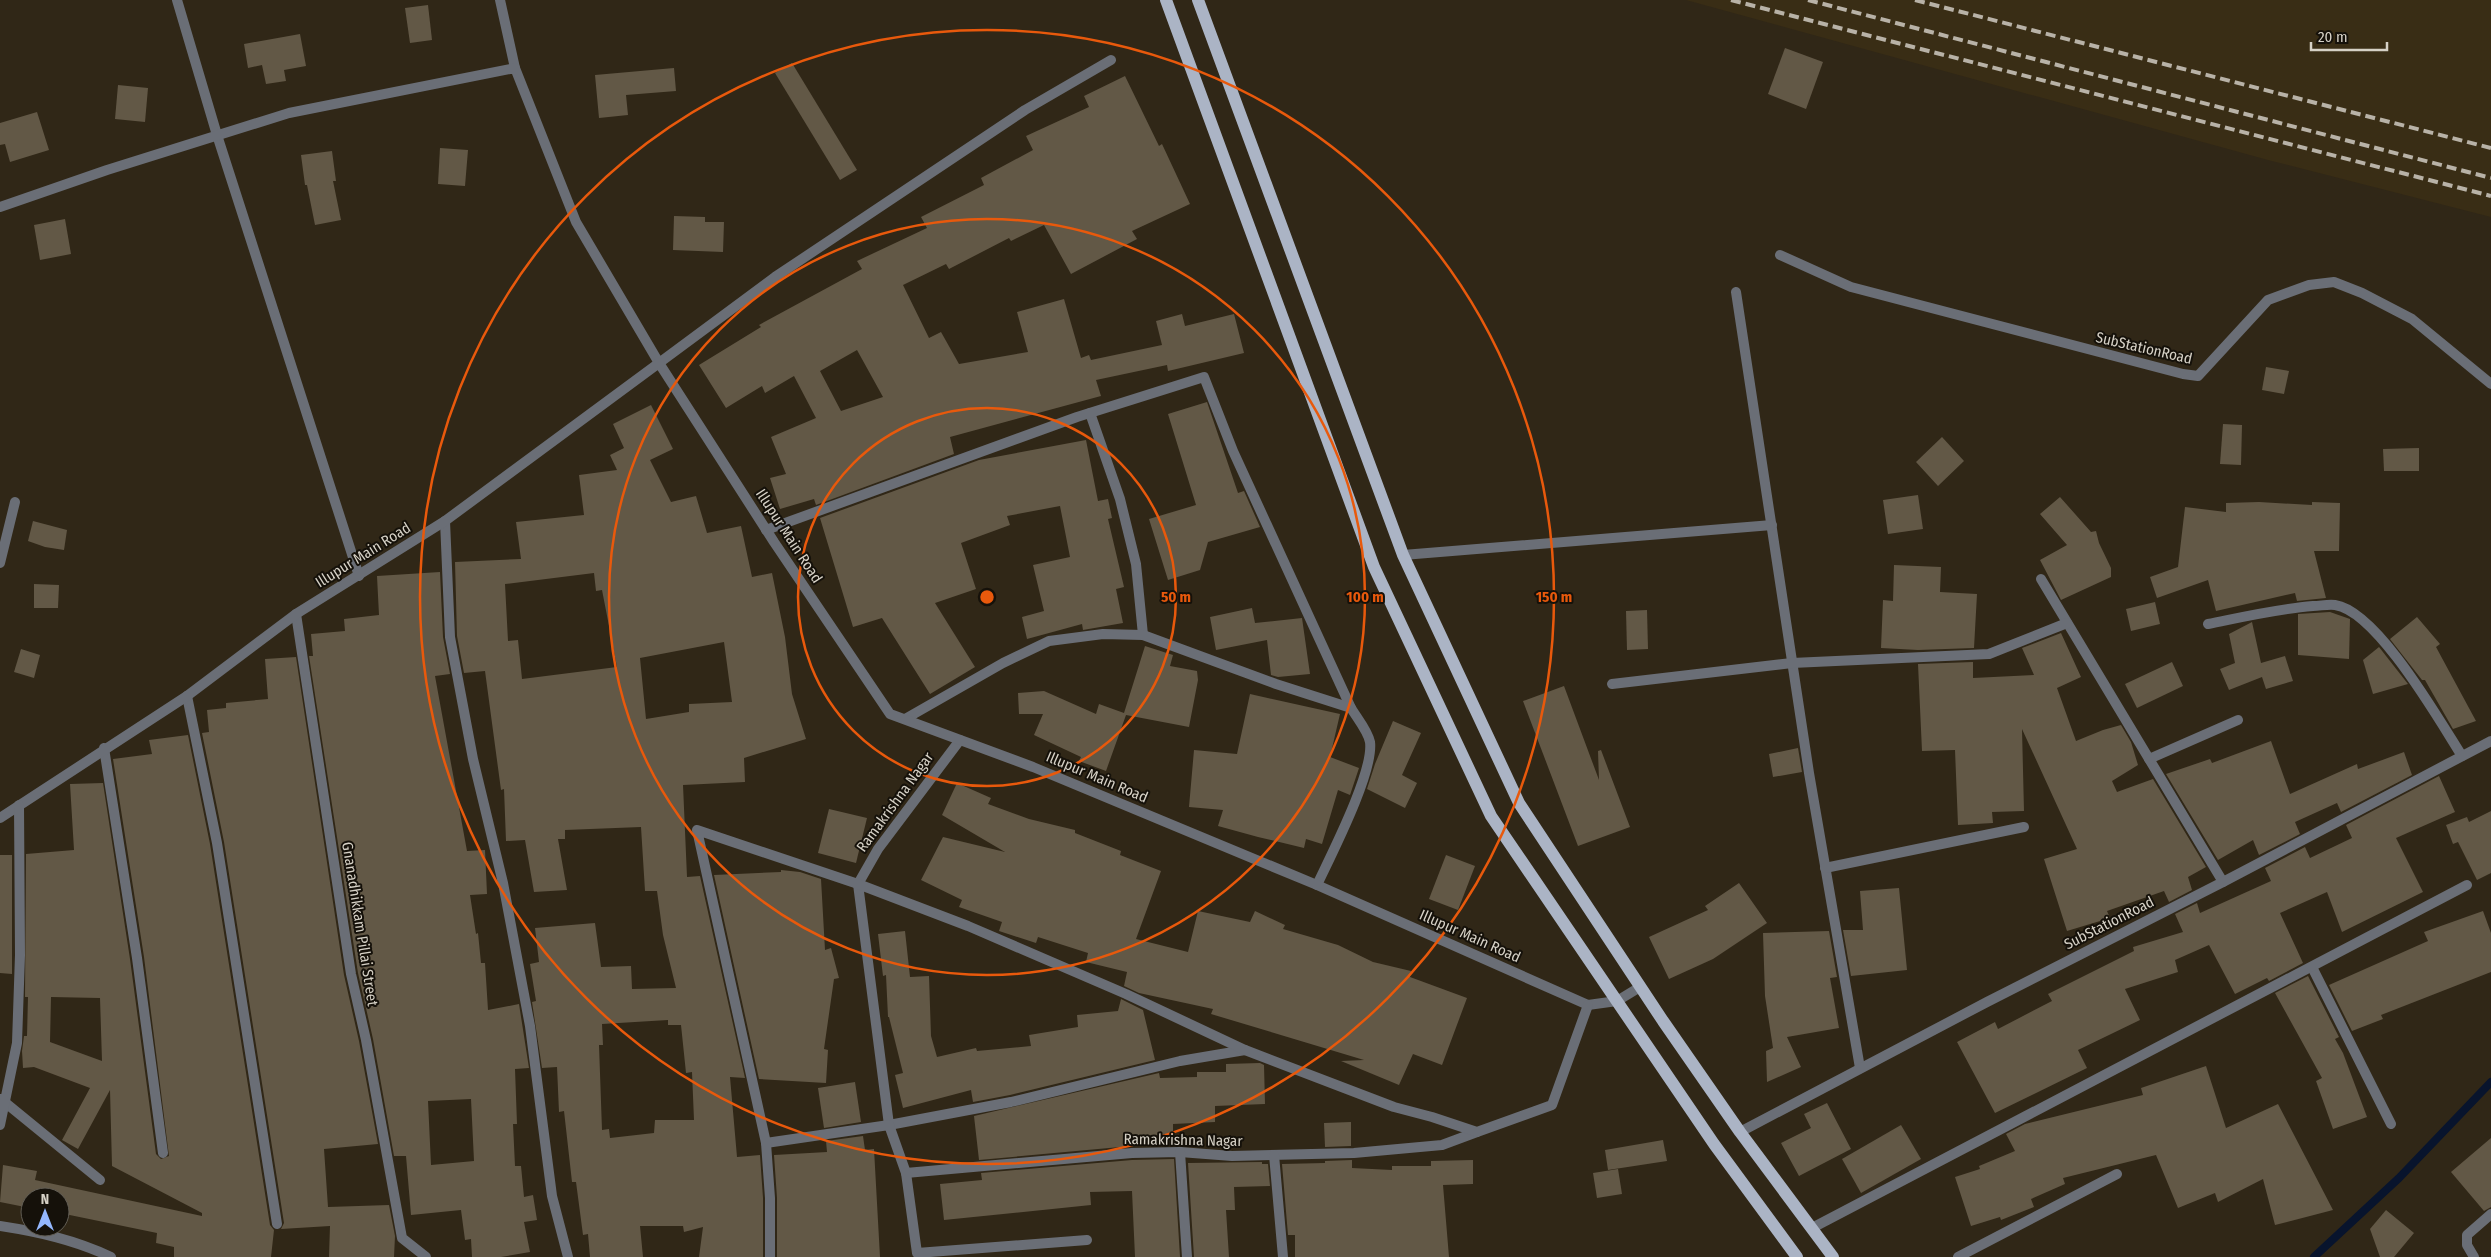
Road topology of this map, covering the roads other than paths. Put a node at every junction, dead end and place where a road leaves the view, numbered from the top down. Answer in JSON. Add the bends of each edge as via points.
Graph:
{"nodes":[{"id":1,"x":177,"y":0,"type":"edge"},
{"id":2,"x":500,"y":0,"type":"edge"},
{"id":3,"x":1166,"y":0,"type":"edge"},
{"id":4,"x":1198,"y":0,"type":"edge"},
{"id":5,"x":1111,"y":60,"type":"dead end"},
{"id":6,"x":515,"y":68,"type":"junction"},
{"id":7,"x":217,"y":135,"type":"junction"},
{"id":8,"x":0,"y":207,"type":"edge"},
{"id":9,"x":1780,"y":255,"type":"dead end"},
{"id":10,"x":1736,"y":292,"type":"dead end"},
{"id":11,"x":659,"y":363,"type":"junction"},
{"id":12,"x":2491,"y":384,"type":"edge"},
{"id":13,"x":1090,"y":413,"type":"junction"},
{"id":14,"x":15,"y":502,"type":"dead end"},
{"id":15,"x":445,"y":521,"type":"junction"},
{"id":16,"x":1772,"y":525,"type":"junction"},
{"id":17,"x":766,"y":530,"type":"junction"},
{"id":18,"x":1403,"y":555,"type":"junction"},
{"id":19,"x":0,"y":563,"type":"edge"},
{"id":20,"x":359,"y":576,"type":"junction"},
{"id":21,"x":2040,"y":579,"type":"dead end"},
{"id":22,"x":296,"y":614,"type":"junction"},
{"id":23,"x":2067,"y":623,"type":"junction"},
{"id":24,"x":2208,"y":624,"type":"dead end"},
{"id":25,"x":1143,"y":635,"type":"junction"},
{"id":26,"x":1792,"y":663,"type":"junction"},
{"id":27,"x":1612,"y":684,"type":"dead end"},
{"id":28,"x":187,"y":696,"type":"junction"},
{"id":29,"x":1351,"y":708,"type":"junction"},
{"id":30,"x":905,"y":719,"type":"junction"},
{"id":31,"x":2238,"y":720,"type":"dead end"},
{"id":32,"x":960,"y":740,"type":"junction"},
{"id":33,"x":2491,"y":741,"type":"edge"},
{"id":34,"x":104,"y":748,"type":"junction"},
{"id":35,"x":2462,"y":756,"type":"junction"},
{"id":36,"x":2149,"y":759,"type":"junction"},
{"id":37,"x":19,"y":805,"type":"junction"},
{"id":38,"x":0,"y":818,"type":"edge"},
{"id":39,"x":2024,"y":828,"type":"dead end"},
{"id":40,"x":1825,"y":868,"type":"junction"},
{"id":41,"x":2222,"y":882,"type":"junction"},
{"id":42,"x":858,"y":884,"type":"junction"},
{"id":43,"x":1316,"y":885,"type":"junction"},
{"id":44,"x":2467,"y":885,"type":"dead end"},
{"id":45,"x":2312,"y":967,"type":"junction"},
{"id":46,"x":1640,"y":987,"type":"junction"},
{"id":47,"x":1617,"y":1001,"type":"junction"},
{"id":48,"x":1588,"y":1005,"type":"junction"},
{"id":49,"x":1245,"y":1050,"type":"junction"},
{"id":50,"x":1860,"y":1068,"type":"junction"},
{"id":51,"x":3,"y":1100,"type":"edge"},
{"id":52,"x":2391,"y":1124,"type":"dead end"},
{"id":53,"x":0,"y":1125,"type":"edge"},
{"id":54,"x":889,"y":1125,"type":"junction"},
{"id":55,"x":1478,"y":1132,"type":"junction"},
{"id":56,"x":1740,"y":1132,"type":"junction"},
{"id":57,"x":766,"y":1143,"type":"junction"},
{"id":58,"x":1180,"y":1152,"type":"junction"},
{"id":59,"x":163,"y":1153,"type":"dead end"},
{"id":60,"x":1274,"y":1155,"type":"junction"},
{"id":61,"x":906,"y":1173,"type":"junction"},
{"id":62,"x":2117,"y":1174,"type":"dead end"},
{"id":63,"x":100,"y":1180,"type":"dead end"},
{"id":64,"x":2491,"y":1214,"type":"edge"},
{"id":65,"x":277,"y":1224,"type":"dead end"},
{"id":66,"x":0,"y":1226,"type":"edge"},
{"id":67,"x":1812,"y":1228,"type":"junction"},
{"id":68,"x":1087,"y":1240,"type":"dead end"},
{"id":69,"x":111,"y":1257,"type":"edge"},
{"id":70,"x":426,"y":1257,"type":"edge"},
{"id":71,"x":568,"y":1257,"type":"edge"},
{"id":72,"x":770,"y":1257,"type":"edge"},
{"id":73,"x":1187,"y":1257,"type":"edge"},
{"id":74,"x":1284,"y":1257,"type":"edge"},
{"id":75,"x":1797,"y":1257,"type":"edge"},
{"id":76,"x":1832,"y":1257,"type":"edge"},
{"id":77,"x":1958,"y":1257,"type":"edge"},
{"id":78,"x":2474,"y":1257,"type":"edge"}],
"edges":[{"from":1,"to":7,"type":"street"},
{"from":2,"to":6,"type":"street"},
{"from":3,"to":47,"type":"main road","via":[[1374,567],[1491,816]]},
{"from":4,"to":18,"type":"main road"},
{"from":5,"to":11,"type":"street","via":[[1025,110],[775,277]]},
{"from":6,"to":7,"type":"street","via":[[289,113]]},
{"from":6,"to":11,"type":"street","via":[[576,222]]},
{"from":7,"to":8,"type":"street"},
{"from":7,"to":20,"type":"street"},
{"from":9,"to":12,"type":"street","name":"SubStationRoad","via":[[1852,287],[2164,370],[2198,376],[2268,300],[2309,285],[2334,282],[2412,319]]},
{"from":10,"to":16,"type":"street"},
{"from":11,"to":15,"type":"street","name":"Illupur Main Road"},
{"from":11,"to":17,"type":"street","name":"Illupur Main Road"},
{"from":13,"to":17,"type":"street"},
{"from":13,"to":25,"type":"street","via":[[1120,499],[1136,564]]},
{"from":13,"to":29,"type":"street","via":[[1204,377],[1233,451]]},
{"from":14,"to":19,"type":"street"},
{"from":15,"to":20,"type":"street","name":"Illupur Main Road"},
{"from":15,"to":71,"type":"street","via":[[450,638],[473,759],[503,883],[530,1026],[552,1196]]},
{"from":16,"to":18,"type":"street"},
{"from":16,"to":26,"type":"street"},
{"from":17,"to":30,"type":"street","name":"Illupur Main Road","via":[[890,714]]},
{"from":18,"to":46,"type":"main road","via":[[1519,803]]},
{"from":20,"to":22,"type":"street","name":"Illupur Main Road"},
{"from":21,"to":23,"type":"street"},
{"from":22,"to":28,"type":"street","name":"Illupur Main Road"},
{"from":22,"to":70,"type":"street","name":"Gnanadhikkam Pillai Street","via":[[350,974],[366,1040],[402,1238]]},
{"from":23,"to":26,"type":"street","via":[[1989,654]]},
{"from":23,"to":36,"type":"street"},
{"from":24,"to":35,"type":"street","via":[[2290,608],[2335,604],[2350,610],[2363,619],[2408,673]]},
{"from":25,"to":29,"type":"street"},
{"from":25,"to":30,"type":"street","via":[[1104,634],[1049,641],[1002,663]]},
{"from":26,"to":27,"type":"street"},
{"from":26,"to":40,"type":"street"},
{"from":28,"to":34,"type":"street","name":"Illupur Main Road"},
{"from":28,"to":65,"type":"street","via":[[217,843]]},
{"from":29,"to":43,"type":"street","via":[[1370,740],[1370,754],[1357,796]]},
{"from":30,"to":32,"type":"street","name":"Illupur Main Road"},
{"from":31,"to":36,"type":"street"},
{"from":32,"to":42,"type":"street","name":"Ramakrishna Nagar","via":[[878,849]]},
{"from":32,"to":43,"type":"street","name":"Illupur Main Road","via":[[1033,767]]},
{"from":33,"to":35,"type":"street","name":"SubStationRoad"},
{"from":34,"to":37,"type":"street","name":"Illupur Main Road"},
{"from":34,"to":59,"type":"street","via":[[138,958]]},
{"from":35,"to":41,"type":"street","name":"SubStationRoad"},
{"from":36,"to":41,"type":"street"},
{"from":37,"to":38,"type":"street","name":"Illupur Main Road"},
{"from":37,"to":51,"type":"street","via":[[17,1034]]},
{"from":39,"to":40,"type":"street"},
{"from":40,"to":50,"type":"street"},
{"from":41,"to":50,"type":"street","name":"SubStationRoad"},
{"from":42,"to":49,"type":"street","via":[[1051,962]]},
{"from":42,"to":54,"type":"street"},
{"from":42,"to":57,"type":"street","via":[[697,830]]},
{"from":43,"to":48,"type":"street","name":"Illupur Main Road"},
{"from":44,"to":45,"type":"street"},
{"from":45,"to":52,"type":"street"},
{"from":45,"to":67,"type":"street"},
{"from":46,"to":47,"type":"street"},
{"from":46,"to":56,"type":"main road"},
{"from":47,"to":48,"type":"street"},
{"from":47,"to":75,"type":"main road","via":[[1714,1144]]},
{"from":48,"to":55,"type":"street","name":"Ramakrishna Nagar","via":[[1552,1105]]},
{"from":49,"to":54,"type":"street","via":[[1180,1061],[1011,1102]]},
{"from":49,"to":55,"type":"street","via":[[1394,1107]]},
{"from":50,"to":56,"type":"street","name":"SubStationRoad"},
{"from":51,"to":53,"type":"street"},
{"from":51,"to":63,"type":"street"},
{"from":54,"to":57,"type":"street"},
{"from":54,"to":61,"type":"street"},
{"from":55,"to":60,"type":"street","name":"Ramakrishna Nagar","via":[[1442,1145],[1354,1153]]},
{"from":56,"to":67,"type":"main road"},
{"from":57,"to":72,"type":"street"},
{"from":58,"to":60,"type":"street","name":"Ramakrishna Nagar"},
{"from":58,"to":61,"type":"street","name":"Ramakrishna Nagar","via":[[1132,1153]]},
{"from":58,"to":73,"type":"street"},
{"from":60,"to":74,"type":"street"},
{"from":61,"to":68,"type":"street","via":[[917,1253]]},
{"from":62,"to":77,"type":"street"},
{"from":64,"to":78,"type":"street","via":[[2467,1235],[2467,1245]]},
{"from":66,"to":69,"type":"street","via":[[43,1232]]},
{"from":67,"to":76,"type":"main road"}]}
